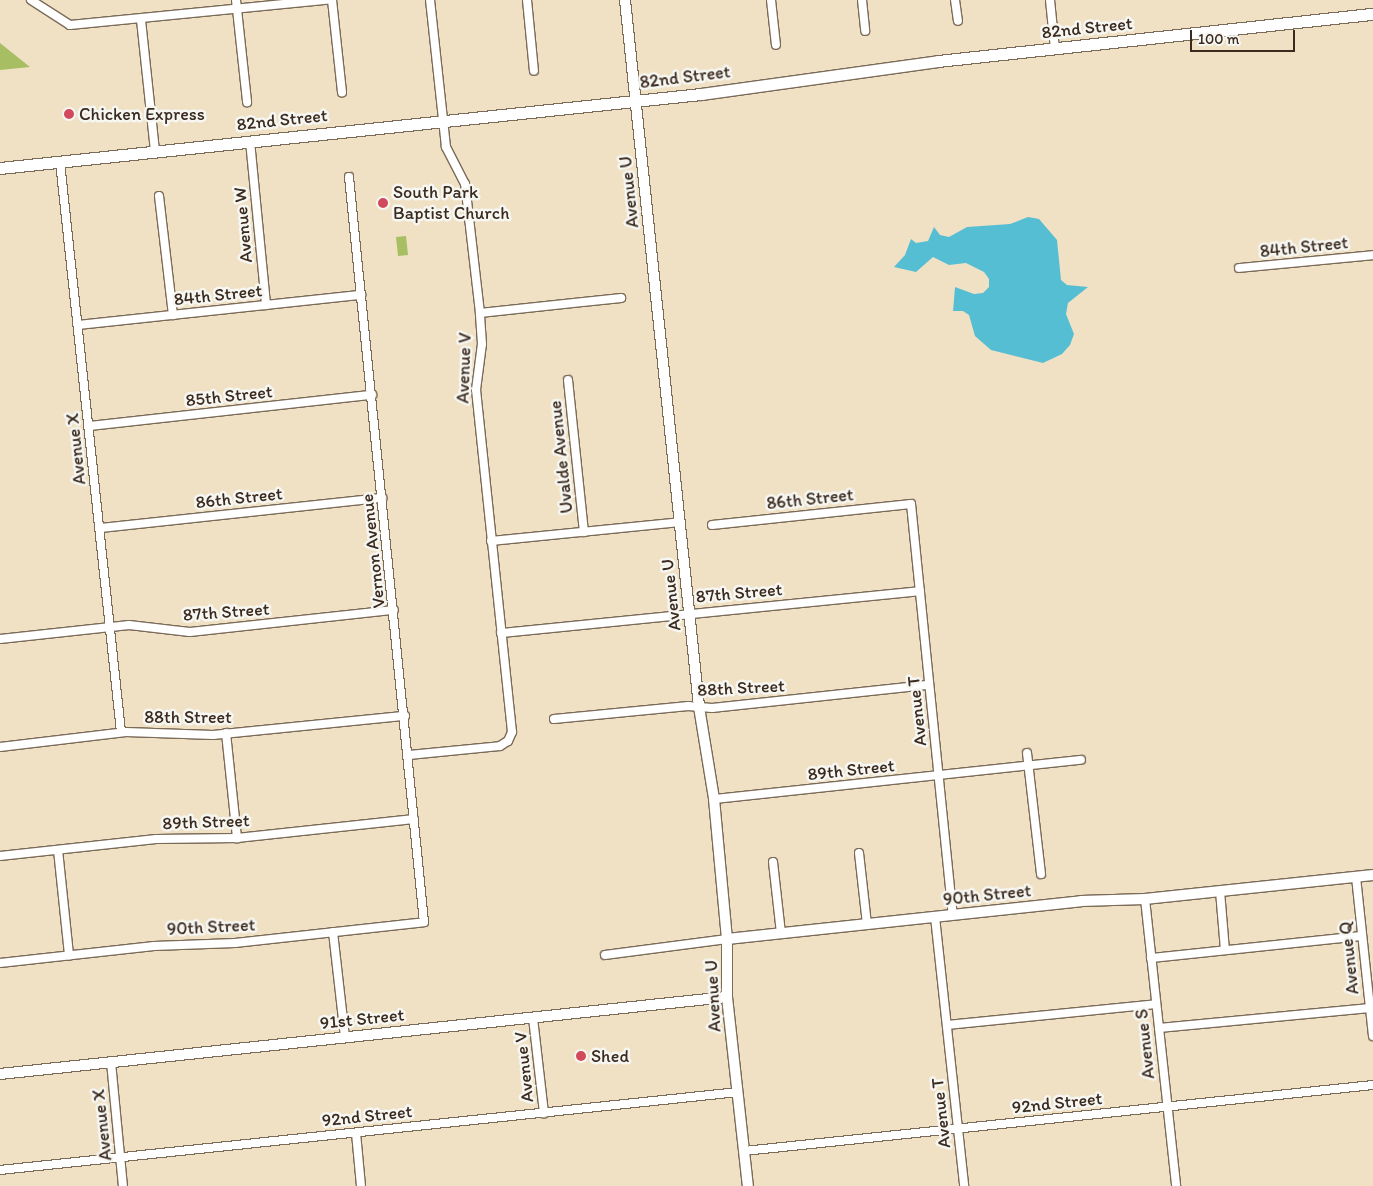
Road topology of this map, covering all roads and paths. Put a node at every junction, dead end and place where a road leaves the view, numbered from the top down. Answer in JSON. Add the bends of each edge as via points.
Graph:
{"nodes":[{"id":1,"x":32,"y":0,"type":"edge"},
{"id":2,"x":236,"y":0,"type":"edge"},
{"id":3,"x":327,"y":0,"type":"edge"},
{"id":4,"x":332,"y":0,"type":"edge"},
{"id":5,"x":430,"y":0,"type":"edge"},
{"id":6,"x":527,"y":0,"type":"edge"},
{"id":7,"x":625,"y":0,"type":"edge"},
{"id":8,"x":771,"y":0,"type":"edge"},
{"id":9,"x":862,"y":0,"type":"edge"},
{"id":10,"x":955,"y":0,"type":"edge"},
{"id":11,"x":1050,"y":0,"type":"edge"},
{"id":12,"x":237,"y":10,"type":"junction"},
{"id":13,"x":1373,"y":14,"type":"edge"},
{"id":14,"x":141,"y":20,"type":"junction"},
{"id":15,"x":958,"y":21,"type":"dead end"},
{"id":16,"x":866,"y":31,"type":"dead end"},
{"id":17,"x":776,"y":45,"type":"dead end"},
{"id":18,"x":1055,"y":49,"type":"junction"},
{"id":19,"x":534,"y":70,"type":"dead end"},
{"id":20,"x":342,"y":92,"type":"dead end"},
{"id":21,"x":636,"y":100,"type":"junction"},
{"id":22,"x":246,"y":102,"type":"dead end"},
{"id":23,"x":442,"y":121,"type":"junction"},
{"id":24,"x":250,"y":141,"type":"junction"},
{"id":25,"x":155,"y":152,"type":"junction"},
{"id":26,"x":60,"y":162,"type":"junction"},
{"id":27,"x":0,"y":168,"type":"edge"},
{"id":28,"x":349,"y":177,"type":"dead end"},
{"id":29,"x":159,"y":196,"type":"dead end"},
{"id":30,"x":1373,"y":255,"type":"edge"},
{"id":31,"x":1239,"y":268,"type":"dead end"},
{"id":32,"x":361,"y":295,"type":"junction"},
{"id":33,"x":621,"y":298,"type":"dead end"},
{"id":34,"x":266,"y":305,"type":"junction"},
{"id":35,"x":480,"y":313,"type":"junction"},
{"id":36,"x":173,"y":315,"type":"junction"},
{"id":37,"x":78,"y":325,"type":"junction"},
{"id":38,"x":568,"y":380,"type":"dead end"},
{"id":39,"x":372,"y":395,"type":"junction"},
{"id":40,"x":89,"y":426,"type":"junction"},
{"id":41,"x":382,"y":498,"type":"junction"},
{"id":42,"x":911,"y":504,"type":"joint"},
{"id":43,"x":680,"y":522,"type":"junction"},
{"id":44,"x":712,"y":525,"type":"dead end"},
{"id":45,"x":100,"y":528,"type":"junction"},
{"id":46,"x":584,"y":532,"type":"junction"},
{"id":47,"x":491,"y":541,"type":"junction"},
{"id":48,"x":920,"y":591,"type":"junction"},
{"id":49,"x":394,"y":610,"type":"junction"},
{"id":50,"x":690,"y":613,"type":"junction"},
{"id":51,"x":110,"y":627,"type":"junction"},
{"id":52,"x":501,"y":633,"type":"junction"},
{"id":53,"x":0,"y":639,"type":"edge"},
{"id":54,"x":930,"y":685,"type":"junction"},
{"id":55,"x":700,"y":707,"type":"junction"},
{"id":56,"x":405,"y":716,"type":"junction"},
{"id":57,"x":554,"y":719,"type":"dead end"},
{"id":58,"x":121,"y":732,"type":"junction"},
{"id":59,"x":226,"y":734,"type":"junction"},
{"id":60,"x":0,"y":747,"type":"edge"},
{"id":61,"x":1027,"y":753,"type":"dead end"},
{"id":62,"x":409,"y":755,"type":"junction"},
{"id":63,"x":1081,"y":760,"type":"dead end"},
{"id":64,"x":1028,"y":766,"type":"junction"},
{"id":65,"x":938,"y":776,"type":"junction"},
{"id":66,"x":714,"y":799,"type":"junction"},
{"id":67,"x":414,"y":819,"type":"junction"},
{"id":68,"x":237,"y":838,"type":"junction"},
{"id":69,"x":58,"y":850,"type":"junction"},
{"id":70,"x":859,"y":853,"type":"dead end"},
{"id":71,"x":0,"y":856,"type":"edge"},
{"id":72,"x":773,"y":862,"type":"dead end"},
{"id":73,"x":1041,"y":874,"type":"dead end"},
{"id":74,"x":1373,"y":875,"type":"edge"},
{"id":75,"x":1356,"y":877,"type":"junction"},
{"id":76,"x":1220,"y":891,"type":"junction"},
{"id":77,"x":1145,"y":899,"type":"junction"},
{"id":78,"x":953,"y":915,"type":"junction"},
{"id":79,"x":935,"y":917,"type":"junction"},
{"id":80,"x":424,"y":922,"type":"joint"},
{"id":81,"x":866,"y":924,"type":"junction"},
{"id":82,"x":333,"y":932,"type":"junction"},
{"id":83,"x":781,"y":933,"type":"junction"},
{"id":84,"x":1362,"y":936,"type":"junction"},
{"id":85,"x":727,"y":939,"type":"junction"},
{"id":86,"x":1225,"y":950,"type":"junction"},
{"id":87,"x":68,"y":955,"type":"junction"},
{"id":88,"x":605,"y":955,"type":"dead end"},
{"id":89,"x":1152,"y":958,"type":"junction"},
{"id":90,"x":0,"y":963,"type":"edge"},
{"id":91,"x":727,"y":997,"type":"junction"},
{"id":92,"x":1156,"y":1004,"type":"junction"},
{"id":93,"x":1370,"y":1008,"type":"junction"},
{"id":94,"x":533,"y":1018,"type":"junction"},
{"id":95,"x":947,"y":1025,"type":"junction"},
{"id":96,"x":1158,"y":1028,"type":"junction"},
{"id":97,"x":1373,"y":1036,"type":"edge"},
{"id":98,"x":345,"y":1037,"type":"junction"},
{"id":99,"x":111,"y":1062,"type":"junction"},
{"id":100,"x":0,"y":1074,"type":"edge"},
{"id":101,"x":1373,"y":1085,"type":"edge"},
{"id":102,"x":738,"y":1092,"type":"junction"},
{"id":103,"x":1166,"y":1107,"type":"junction"},
{"id":104,"x":544,"y":1113,"type":"junction"},
{"id":105,"x":958,"y":1128,"type":"junction"},
{"id":106,"x":356,"y":1133,"type":"junction"},
{"id":107,"x":744,"y":1151,"type":"junction"},
{"id":108,"x":120,"y":1157,"type":"junction"},
{"id":109,"x":0,"y":1170,"type":"edge"},
{"id":110,"x":123,"y":1186,"type":"edge"},
{"id":111,"x":361,"y":1186,"type":"edge"},
{"id":112,"x":748,"y":1186,"type":"edge"},
{"id":113,"x":964,"y":1186,"type":"edge"},
{"id":114,"x":1176,"y":1186,"type":"edge"}],
"edges":[{"from":1,"to":14,"type":"street","via":[[70,26]]},
{"from":2,"to":12,"type":"street"},
{"from":3,"to":12,"type":"street"},
{"from":4,"to":20,"type":"street"},
{"from":5,"to":23,"type":"street","name":"Avenue V"},
{"from":6,"to":19,"type":"street"},
{"from":7,"to":21,"type":"street","name":"Avenue U"},
{"from":8,"to":17,"type":"street"},
{"from":9,"to":16,"type":"street"},
{"from":10,"to":15,"type":"street"},
{"from":11,"to":18,"type":"street"},
{"from":12,"to":14,"type":"street"},
{"from":12,"to":22,"type":"street"},
{"from":13,"to":18,"type":"main road","name":"82nd Street"},
{"from":14,"to":25,"type":"street"},
{"from":18,"to":21,"type":"main road","name":"82nd Street"},
{"from":21,"to":23,"type":"main road","name":"82nd Street"},
{"from":21,"to":43,"type":"street","name":"Avenue U"},
{"from":23,"to":24,"type":"main road","name":"82nd Street"},
{"from":23,"to":35,"type":"street","name":"Avenue V","via":[[448,156],[465,184]]},
{"from":24,"to":25,"type":"main road","name":"82nd Street"},
{"from":24,"to":34,"type":"street","name":"Avenue W"},
{"from":25,"to":26,"type":"main road","name":"82nd Street"},
{"from":26,"to":27,"type":"main road","name":"82nd Street"},
{"from":26,"to":37,"type":"street","name":"Avenue X"},
{"from":28,"to":32,"type":"street","name":"Vernon Avenue"},
{"from":29,"to":36,"type":"street"},
{"from":30,"to":31,"type":"street","name":"84th Street"},
{"from":32,"to":34,"type":"street","name":"84th Street"},
{"from":32,"to":39,"type":"street","name":"Vernon Avenue"},
{"from":33,"to":35,"type":"street"},
{"from":34,"to":36,"type":"street","name":"84th Street"},
{"from":35,"to":47,"type":"street","name":"Avenue V","via":[[482,344],[476,390]]},
{"from":36,"to":37,"type":"street","name":"84th Street"},
{"from":37,"to":40,"type":"street","name":"Avenue X"},
{"from":38,"to":46,"type":"street","name":"Uvalde Avenue"},
{"from":39,"to":40,"type":"street","name":"85th Street"},
{"from":39,"to":41,"type":"street","name":"Vernon Avenue"},
{"from":40,"to":45,"type":"street","name":"Avenue X"},
{"from":41,"to":45,"type":"street","name":"86th Street"},
{"from":41,"to":49,"type":"street","name":"Vernon Avenue"},
{"from":42,"to":44,"type":"street","name":"86th Street"},
{"from":42,"to":48,"type":"street","name":"Avenue T"},
{"from":43,"to":46,"type":"street"},
{"from":43,"to":50,"type":"street","name":"Avenue U"},
{"from":45,"to":51,"type":"street","name":"Avenue X"},
{"from":46,"to":47,"type":"street"},
{"from":47,"to":52,"type":"street","name":"Avenue V"},
{"from":48,"to":50,"type":"street","name":"87th Street"},
{"from":48,"to":54,"type":"street","name":"Avenue T"},
{"from":49,"to":51,"type":"street","name":"87th Street","via":[[190,632],[147,625]]},
{"from":49,"to":56,"type":"street","name":"Vernon Avenue"},
{"from":50,"to":52,"type":"street","name":"87th Street"},
{"from":50,"to":55,"type":"street","name":"Avenue U"},
{"from":51,"to":53,"type":"street","name":"87th Street"},
{"from":51,"to":58,"type":"street","name":"Avenue X"},
{"from":52,"to":62,"type":"street","name":"Avenue V","via":[[512,732],[508,741],[500,746]]},
{"from":54,"to":55,"type":"street","name":"88th Street"},
{"from":54,"to":65,"type":"street","name":"Avenue T"},
{"from":55,"to":57,"type":"street","name":"88th Street"},
{"from":55,"to":66,"type":"street","name":"Avenue U"},
{"from":56,"to":59,"type":"street","name":"88th Street"},
{"from":56,"to":62,"type":"street","name":"Vernon Avenue"},
{"from":58,"to":59,"type":"street","name":"88th Street"},
{"from":58,"to":60,"type":"street","name":"88th Street"},
{"from":59,"to":68,"type":"street"},
{"from":61,"to":64,"type":"street"},
{"from":62,"to":67,"type":"street","name":"Vernon Avenue"},
{"from":63,"to":64,"type":"street","name":"89th Street"},
{"from":64,"to":65,"type":"street","name":"89th Street"},
{"from":64,"to":73,"type":"street"},
{"from":65,"to":66,"type":"street","name":"89th Street"},
{"from":65,"to":78,"type":"street","name":"Avenue T"},
{"from":66,"to":85,"type":"street","name":"Avenue U"},
{"from":67,"to":68,"type":"street","name":"89th Street"},
{"from":67,"to":80,"type":"street","name":"Vernon Avenue"},
{"from":68,"to":69,"type":"street","name":"89th Street","via":[[156,839]]},
{"from":69,"to":71,"type":"street","name":"89th Street"},
{"from":69,"to":87,"type":"street"},
{"from":70,"to":81,"type":"street"},
{"from":72,"to":83,"type":"street"},
{"from":74,"to":75,"type":"street","name":"90th Street"},
{"from":75,"to":76,"type":"street","name":"90th Street"},
{"from":75,"to":84,"type":"street","name":"Avenue Q"},
{"from":76,"to":77,"type":"street","name":"90th Street"},
{"from":76,"to":86,"type":"street"},
{"from":77,"to":78,"type":"street","name":"90th Street","via":[[1081,901]]},
{"from":77,"to":89,"type":"street","name":"Avenue S"},
{"from":78,"to":79,"type":"street","name":"90th Street"},
{"from":79,"to":81,"type":"street","name":"90th Street"},
{"from":79,"to":95,"type":"street","name":"Avenue T"},
{"from":80,"to":82,"type":"street","name":"90th Street"},
{"from":81,"to":83,"type":"street","name":"90th Street"},
{"from":82,"to":87,"type":"street","name":"90th Street"},
{"from":82,"to":98,"type":"street"},
{"from":83,"to":85,"type":"street","name":"90th Street"},
{"from":84,"to":86,"type":"street"},
{"from":84,"to":93,"type":"street","name":"Avenue Q"},
{"from":85,"to":88,"type":"street","name":"90th Street"},
{"from":85,"to":91,"type":"street","name":"Avenue U"},
{"from":86,"to":89,"type":"street"},
{"from":87,"to":90,"type":"street","name":"90th Street"},
{"from":89,"to":92,"type":"street","name":"Avenue S"},
{"from":91,"to":94,"type":"street","name":"91st Street"},
{"from":91,"to":102,"type":"street","name":"Avenue U"},
{"from":92,"to":95,"type":"street"},
{"from":92,"to":96,"type":"street","name":"Avenue S"},
{"from":93,"to":96,"type":"street"},
{"from":93,"to":97,"type":"street","name":"Avenue Q"},
{"from":94,"to":98,"type":"street","name":"91st Street"},
{"from":94,"to":104,"type":"street","name":"Avenue V"},
{"from":95,"to":105,"type":"street","name":"Avenue T"},
{"from":96,"to":103,"type":"street","name":"Avenue S"},
{"from":98,"to":99,"type":"street","name":"91st Street"},
{"from":99,"to":100,"type":"street","name":"91st Street"},
{"from":99,"to":108,"type":"street","name":"Avenue X"},
{"from":101,"to":103,"type":"street","name":"92nd Street"},
{"from":102,"to":104,"type":"street","name":"92nd Street"},
{"from":102,"to":107,"type":"street","name":"Avenue U"},
{"from":103,"to":105,"type":"street","name":"92nd Street"},
{"from":103,"to":114,"type":"street","name":"Avenue S"},
{"from":104,"to":106,"type":"street","name":"92nd Street"},
{"from":105,"to":107,"type":"street","name":"92nd Street"},
{"from":105,"to":113,"type":"street","name":"Avenue T"},
{"from":106,"to":108,"type":"street","name":"92nd Street"},
{"from":106,"to":111,"type":"street"},
{"from":107,"to":112,"type":"street","name":"Avenue U"},
{"from":108,"to":109,"type":"street","name":"92nd Street"},
{"from":108,"to":110,"type":"street","name":"Avenue X"}]}
